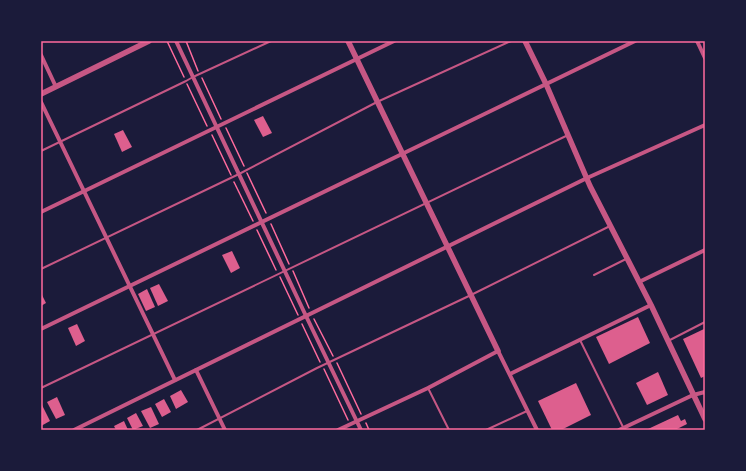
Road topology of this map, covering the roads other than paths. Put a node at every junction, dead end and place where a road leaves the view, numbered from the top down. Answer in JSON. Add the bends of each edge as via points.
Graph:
{"nodes":[{"id":1,"x":150,"y":41,"type":"edge"},
{"id":2,"x":176,"y":41,"type":"edge"},
{"id":3,"x":271,"y":41,"type":"edge"},
{"id":4,"x":348,"y":41,"type":"edge"},
{"id":5,"x":394,"y":41,"type":"edge"},
{"id":6,"x":512,"y":41,"type":"edge"},
{"id":7,"x":525,"y":41,"type":"edge"},
{"id":8,"x":635,"y":41,"type":"edge"},
{"id":9,"x":697,"y":41,"type":"edge"},
{"id":10,"x":41,"y":55,"type":"edge"},
{"id":11,"x":705,"y":58,"type":"edge"},
{"id":12,"x":356,"y":59,"type":"junction"},
{"id":13,"x":193,"y":77,"type":"junction"},
{"id":14,"x":546,"y":84,"type":"junction"},
{"id":15,"x":56,"y":87,"type":"junction"},
{"id":16,"x":41,"y":94,"type":"edge"},
{"id":17,"x":41,"y":102,"type":"edge"},
{"id":18,"x":377,"y":102,"type":"junction"},
{"id":19,"x":705,"y":125,"type":"edge"},
{"id":20,"x":217,"y":127,"type":"junction"},
{"id":21,"x":568,"y":135,"type":"junction"},
{"id":22,"x":60,"y":142,"type":"junction"},
{"id":23,"x":41,"y":151,"type":"edge"},
{"id":24,"x":402,"y":154,"type":"junction"},
{"id":25,"x":239,"y":174,"type":"junction"},
{"id":26,"x":587,"y":178,"type":"junction"},
{"id":27,"x":84,"y":191,"type":"junction"},
{"id":28,"x":426,"y":203,"type":"junction"},
{"id":29,"x":41,"y":212,"type":"edge"},
{"id":30,"x":262,"y":222,"type":"junction"},
{"id":31,"x":610,"y":226,"type":"junction"},
{"id":32,"x":106,"y":237,"type":"junction"},
{"id":33,"x":447,"y":247,"type":"junction"},
{"id":34,"x":705,"y":250,"type":"edge"},
{"id":35,"x":627,"y":259,"type":"junction"},
{"id":36,"x":41,"y":269,"type":"edge"},
{"id":37,"x":285,"y":271,"type":"junction"},
{"id":38,"x":594,"y":275,"type":"dead end"},
{"id":39,"x":639,"y":282,"type":"junction"},
{"id":40,"x":130,"y":286,"type":"junction"},
{"id":41,"x":471,"y":294,"type":"junction"},
{"id":42,"x":651,"y":305,"type":"junction"},
{"id":43,"x":306,"y":316,"type":"junction"},
{"id":44,"x":705,"y":322,"type":"edge"},
{"id":45,"x":41,"y":329,"type":"edge"},
{"id":46,"x":153,"y":334,"type":"junction"},
{"id":47,"x":580,"y":340,"type":"junction"},
{"id":48,"x":667,"y":341,"type":"junction"},
{"id":49,"x":498,"y":351,"type":"junction"},
{"id":50,"x":328,"y":362,"type":"junction"},
{"id":51,"x":196,"y":370,"type":"junction"},
{"id":52,"x":510,"y":374,"type":"junction"},
{"id":53,"x":175,"y":380,"type":"junction"},
{"id":54,"x":41,"y":388,"type":"edge"},
{"id":55,"x":428,"y":388,"type":"junction"},
{"id":56,"x":705,"y":392,"type":"edge"},
{"id":57,"x":693,"y":395,"type":"junction"},
{"id":58,"x":528,"y":410,"type":"junction"},
{"id":59,"x":220,"y":419,"type":"junction"},
{"id":60,"x":705,"y":420,"type":"edge"},
{"id":61,"x":356,"y":422,"type":"junction"},
{"id":62,"x":621,"y":429,"type":"edge"},
{"id":63,"x":74,"y":430,"type":"edge"},
{"id":64,"x":197,"y":430,"type":"edge"},
{"id":65,"x":225,"y":430,"type":"edge"},
{"id":66,"x":338,"y":430,"type":"edge"},
{"id":67,"x":361,"y":430,"type":"edge"},
{"id":68,"x":449,"y":430,"type":"edge"},
{"id":69,"x":486,"y":430,"type":"edge"},
{"id":70,"x":537,"y":430,"type":"edge"}],
"edges":[{"from":1,"to":15,"type":"street"},
{"from":2,"to":13,"type":"street"},
{"from":3,"to":13,"type":"lane"},
{"from":4,"to":12,"type":"street"},
{"from":5,"to":12,"type":"street"},
{"from":6,"to":18,"type":"lane"},
{"from":7,"to":14,"type":"street"},
{"from":8,"to":14,"type":"street"},
{"from":9,"to":11,"type":"street"},
{"from":10,"to":15,"type":"street"},
{"from":12,"to":18,"type":"street"},
{"from":12,"to":20,"type":"street"},
{"from":13,"to":20,"type":"street"},
{"from":13,"to":22,"type":"lane"},
{"from":14,"to":21,"type":"street"},
{"from":14,"to":24,"type":"street"},
{"from":15,"to":16,"type":"street"},
{"from":17,"to":22,"type":"street"},
{"from":18,"to":24,"type":"street"},
{"from":18,"to":25,"type":"lane"},
{"from":19,"to":26,"type":"street"},
{"from":20,"to":25,"type":"street"},
{"from":20,"to":27,"type":"street"},
{"from":21,"to":26,"type":"street"},
{"from":21,"to":28,"type":"lane"},
{"from":22,"to":23,"type":"lane"},
{"from":22,"to":27,"type":"street"},
{"from":24,"to":28,"type":"street"},
{"from":24,"to":30,"type":"street"},
{"from":25,"to":30,"type":"street"},
{"from":25,"to":32,"type":"lane"},
{"from":26,"to":31,"type":"street"},
{"from":26,"to":33,"type":"street"},
{"from":27,"to":29,"type":"street"},
{"from":27,"to":32,"type":"street"},
{"from":28,"to":33,"type":"street"},
{"from":28,"to":37,"type":"lane"},
{"from":30,"to":37,"type":"street"},
{"from":30,"to":40,"type":"street"},
{"from":31,"to":35,"type":"street"},
{"from":31,"to":41,"type":"lane"},
{"from":32,"to":36,"type":"lane"},
{"from":32,"to":40,"type":"street"},
{"from":33,"to":41,"type":"street"},
{"from":33,"to":43,"type":"street"},
{"from":34,"to":39,"type":"street"},
{"from":35,"to":38,"type":"lane"},
{"from":35,"to":39,"type":"street"},
{"from":37,"to":43,"type":"street"},
{"from":37,"to":46,"type":"lane"},
{"from":39,"to":42,"type":"street"},
{"from":40,"to":45,"type":"street"},
{"from":40,"to":46,"type":"street"},
{"from":41,"to":49,"type":"street"},
{"from":41,"to":50,"type":"lane"},
{"from":42,"to":47,"type":"street"},
{"from":42,"to":48,"type":"street"},
{"from":43,"to":50,"type":"street"},
{"from":43,"to":51,"type":"street"},
{"from":44,"to":48,"type":"lane"},
{"from":46,"to":53,"type":"street"},
{"from":46,"to":54,"type":"lane"},
{"from":47,"to":52,"type":"street"},
{"from":47,"to":62,"type":"lane"},
{"from":48,"to":57,"type":"street"},
{"from":49,"to":52,"type":"street"},
{"from":49,"to":55,"type":"street"},
{"from":50,"to":59,"type":"lane"},
{"from":50,"to":61,"type":"street"},
{"from":51,"to":53,"type":"street"},
{"from":51,"to":59,"type":"street"},
{"from":52,"to":58,"type":"street"},
{"from":53,"to":63,"type":"street"},
{"from":55,"to":61,"type":"street"},
{"from":55,"to":68,"type":"lane"},
{"from":56,"to":57,"type":"street"},
{"from":57,"to":60,"type":"street"},
{"from":57,"to":62,"type":"street"},
{"from":58,"to":69,"type":"lane"},
{"from":58,"to":70,"type":"street"},
{"from":59,"to":64,"type":"lane"},
{"from":59,"to":65,"type":"street"},
{"from":61,"to":66,"type":"street"},
{"from":61,"to":67,"type":"street"}]}
